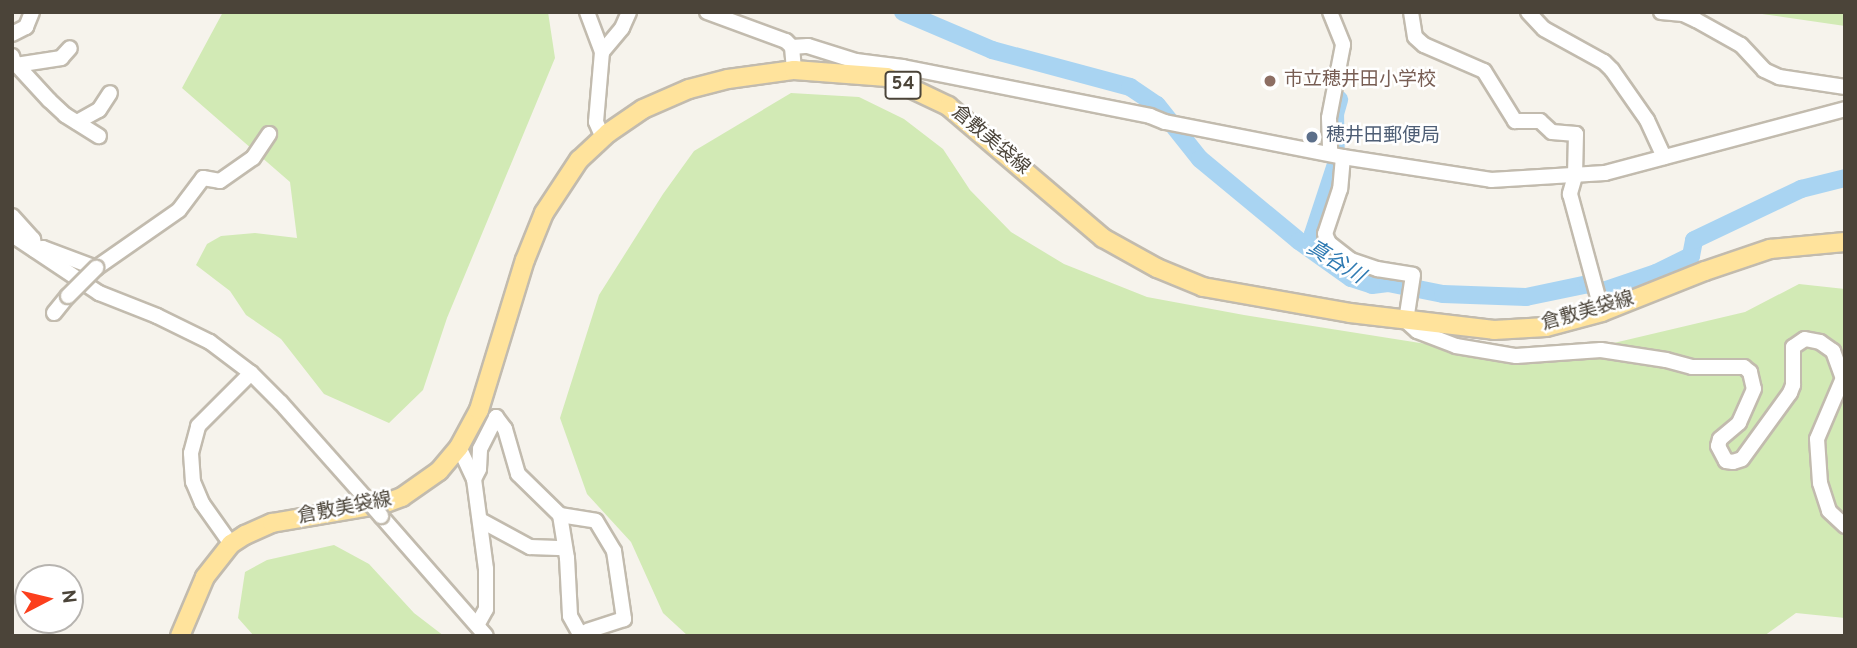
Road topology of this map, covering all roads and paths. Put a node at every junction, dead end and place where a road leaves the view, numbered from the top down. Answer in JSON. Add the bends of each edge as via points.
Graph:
{"nodes":[{"id":1,"x":32,"y":12,"type":"edge"},
{"id":2,"x":587,"y":12,"type":"edge"},
{"id":3,"x":629,"y":12,"type":"edge"},
{"id":4,"x":707,"y":12,"type":"edge"},
{"id":5,"x":1329,"y":12,"type":"edge"},
{"id":6,"x":1411,"y":12,"type":"edge"},
{"id":7,"x":1528,"y":12,"type":"edge"},
{"id":8,"x":1661,"y":12,"type":"edge"},
{"id":9,"x":12,"y":34,"type":"edge"},
{"id":10,"x":792,"y":47,"type":"junction"},
{"id":11,"x":70,"y":48,"type":"dead end"},
{"id":12,"x":601,"y":52,"type":"junction"},
{"id":13,"x":14,"y":60,"type":"edge"},
{"id":14,"x":794,"y":70,"type":"junction"},
{"id":15,"x":1845,"y":88,"type":"edge"},
{"id":16,"x":110,"y":93,"type":"dead end"},
{"id":17,"x":1845,"y":109,"type":"edge"},
{"id":18,"x":77,"y":122,"type":"junction"},
{"id":19,"x":269,"y":134,"type":"dead end"},
{"id":20,"x":99,"y":136,"type":"dead end"},
{"id":21,"x":603,"y":138,"type":"junction"},
{"id":22,"x":1337,"y":156,"type":"junction"},
{"id":23,"x":1664,"y":157,"type":"junction"},
{"id":24,"x":1575,"y":176,"type":"junction"},
{"id":25,"x":12,"y":216,"type":"edge"},
{"id":26,"x":12,"y":234,"type":"edge"},
{"id":27,"x":1845,"y":242,"type":"edge"},
{"id":28,"x":35,"y":250,"type":"junction"},
{"id":29,"x":96,"y":268,"type":"junction"},
{"id":30,"x":1600,"y":307,"type":"junction"},
{"id":31,"x":54,"y":313,"type":"dead end"},
{"id":32,"x":1407,"y":314,"type":"junction"},
{"id":33,"x":251,"y":373,"type":"junction"},
{"id":34,"x":459,"y":447,"type":"junction"},
{"id":35,"x":474,"y":479,"type":"junction"},
{"id":36,"x":560,"y":515,"type":"junction"},
{"id":37,"x":480,"y":520,"type":"junction"},
{"id":38,"x":1845,"y":526,"type":"edge"},
{"id":39,"x":231,"y":544,"type":"junction"},
{"id":40,"x":565,"y":548,"type":"junction"},
{"id":41,"x":481,"y":630,"type":"edge"},
{"id":42,"x":180,"y":636,"type":"edge"},
{"id":43,"x":581,"y":636,"type":"edge"},
{"id":44,"x":589,"y":636,"type":"edge"}],
"edges":[{"from":1,"to":9,"type":"street","via":[[26,27]]},
{"from":2,"to":12,"type":"street"},
{"from":3,"to":12,"type":"street"},
{"from":4,"to":10,"type":"street"},
{"from":5,"to":22,"type":"street","via":[[1343,45],[1329,118]]},
{"from":6,"to":24,"type":"street","via":[[1415,37],[1424,46],[1484,71],[1515,121],[1540,121],[1552,132],[1576,134]]},
{"from":7,"to":23,"type":"street","via":[[1544,29],[1604,61],[1647,120]]},
{"from":8,"to":15,"type":"street","via":[[1696,20],[1741,46],[1764,70],[1779,77]]},
{"from":10,"to":14,"type":"street"},
{"from":10,"to":22,"type":"street","via":[[808,46],[856,61]]},
{"from":11,"to":13,"type":"street","via":[[61,58]]},
{"from":12,"to":21,"type":"street","via":[[596,122]]},
{"from":13,"to":18,"type":"street","via":[[48,100]]},
{"from":14,"to":21,"type":"main road","name":"倉敷美袋線","number":"54","via":[[690,89],[643,109]]},
{"from":14,"to":32,"type":"main road","name":"倉敷美袋線","number":"54","via":[[887,77],[948,106],[1103,238],[1203,287]]},
{"from":16,"to":18,"type":"street","via":[[99,110]]},
{"from":17,"to":23,"type":"street"},
{"from":18,"to":20,"type":"street"},
{"from":19,"to":29,"type":"street","via":[[253,158],[220,181],[203,178],[179,210]]},
{"from":21,"to":34,"type":"main road","name":"倉敷美袋線","number":"54","via":[[579,160],[544,213],[479,410]]},
{"from":22,"to":24,"type":"street","via":[[1491,180]]},
{"from":22,"to":32,"type":"street","via":[[1340,189],[1325,234],[1329,243],[1351,260],[1413,275]]},
{"from":23,"to":24,"type":"street"},
{"from":24,"to":30,"type":"street","via":[[1570,194]]},
{"from":25,"to":28,"type":"street","via":[[33,239]]},
{"from":26,"to":28,"type":"street"},
{"from":27,"to":30,"type":"main road","name":"倉敷美袋線","number":"54","via":[[1770,249]]},
{"from":28,"to":29,"type":"street","via":[[43,248]]},
{"from":28,"to":33,"type":"street","via":[[99,293],[210,342]]},
{"from":29,"to":31,"type":"street","bridge":true},
{"from":30,"to":32,"type":"main road","name":"倉敷美袋線","number":"54","via":[[1546,327],[1494,330]]},
{"from":32,"to":38,"type":"street","via":[[1417,331],[1456,346],[1495,353],[1516,356],[1601,350],[1692,367],[1744,366],[1754,389],[1739,423],[1718,446],[1726,461],[1733,462],[1746,454],[1790,393],[1793,347],[1805,339],[1820,342],[1833,351],[1843,378],[1817,439],[1820,483],[1829,511]]},
{"from":33,"to":39,"type":"street","via":[[198,426],[191,453],[193,482],[202,503]]},
{"from":33,"to":41,"type":"street","bridge":true},
{"from":34,"to":35,"type":"street"},
{"from":34,"to":39,"type":"main road","name":"倉敷美袋線","number":"54","via":[[439,471],[402,497],[272,523]]},
{"from":35,"to":36,"type":"street","via":[[480,449],[496,417],[505,429],[518,474]]},
{"from":35,"to":37,"type":"street"},
{"from":36,"to":40,"type":"street"},
{"from":36,"to":44,"type":"street","via":[[596,521],[614,551],[624,619],[588,631]]},
{"from":37,"to":40,"type":"street","via":[[530,547]]},
{"from":37,"to":41,"type":"street","via":[[488,596]]},
{"from":39,"to":42,"type":"main road","name":"倉敷美袋線","number":"54","via":[[205,577]]},
{"from":40,"to":43,"type":"street","via":[[570,616]]}]}
